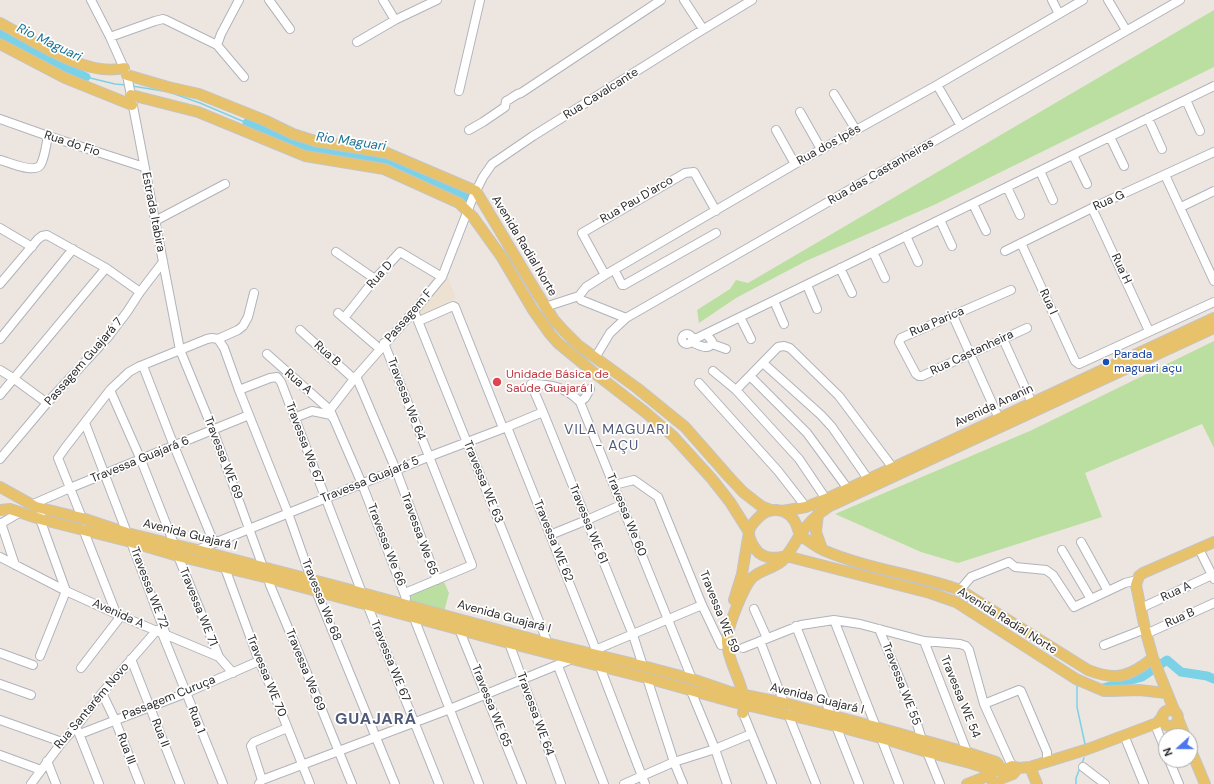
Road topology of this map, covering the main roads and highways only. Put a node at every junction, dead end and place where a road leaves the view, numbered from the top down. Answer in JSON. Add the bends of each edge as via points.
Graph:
{"nodes":[{"id":1,"x":0,"y":23,"type":"edge"},
{"id":2,"x":0,"y":44,"type":"edge"},
{"id":3,"x":1214,"y":318,"type":"edge"},
{"id":4,"x":1214,"y":328,"type":"edge"},
{"id":5,"x":1193,"y":332,"type":"junction"},
{"id":6,"x":1000,"y":422,"type":"junction"},
{"id":7,"x":0,"y":487,"type":"edge"},
{"id":8,"x":0,"y":510,"type":"edge"},
{"id":9,"x":767,"y":511,"type":"junction"},
{"id":10,"x":782,"y":511,"type":"junction"},
{"id":11,"x":41,"y":514,"type":"junction"},
{"id":12,"x":818,"y":514,"type":"junction"},
{"id":13,"x":750,"y":529,"type":"junction"},
{"id":14,"x":799,"y":536,"type":"junction"},
{"id":15,"x":129,"y":538,"type":"junction"},
{"id":16,"x":1214,"y":542,"type":"edge"},
{"id":17,"x":822,"y":549,"type":"junction"},
{"id":18,"x":787,"y":554,"type":"junction"},
{"id":19,"x":1154,"y":660,"type":"junction"},
{"id":20,"x":1166,"y":693,"type":"junction"},
{"id":21,"x":741,"y":702,"type":"junction"},
{"id":22,"x":1165,"y":720,"type":"junction"},
{"id":23,"x":1175,"y":728,"type":"edge"},
{"id":24,"x":969,"y":758,"type":"junction"},
{"id":25,"x":1030,"y":767,"type":"junction"},
{"id":26,"x":1198,"y":767,"type":"edge"},
{"id":27,"x":997,"y":778,"type":"edge"},
{"id":28,"x":968,"y":784,"type":"edge"},
{"id":29,"x":1037,"y":784,"type":"edge"},
{"id":30,"x":1205,"y":784,"type":"edge"}],
"edges":[{"from":1,"to":9,"type":"main road","name":"Avenida Radial Norte","via":[[88,67],[126,72],[210,98],[315,141],[386,153],[475,194],[483,200],[545,307],[564,331],[685,427],[743,492]]},
{"from":2,"to":13,"type":"main road","via":[[65,78],[131,100],[198,112],[306,156],[384,169],[459,203],[468,209],[501,256],[533,310],[558,343],[673,436],[712,479]]},
{"from":3,"to":5,"type":"main road","name":"Avenida Ananin"},
{"from":4,"to":5,"type":"main road","name":"Avenida Ananin"},
{"from":5,"to":6,"type":"main road","name":"Avenida Ananin"},
{"from":5,"to":6,"type":"main road","name":"Avenida Ananin","via":[[1032,403]]},
{"from":6,"to":10,"type":"main road","name":"Avenida Ananin","via":[[826,499],[806,507]]},
{"from":6,"to":12,"type":"main road","name":"Avenida Ananin"},
{"from":7,"to":11,"type":"main road","name":"Avenida Guajará I","via":[[31,505]]},
{"from":8,"to":11,"type":"main road","name":"Avenida Guajará I"},
{"from":9,"to":10,"type":"main road"},
{"from":9,"to":13,"type":"main road"},
{"from":10,"to":14,"type":"main road","via":[[794,520]]},
{"from":11,"to":15,"type":"main road","name":"Avenida Guajará I","via":[[83,530]]},
{"from":11,"to":15,"type":"main road","name":"Avenida Guajará I","via":[[82,518]]},
{"from":12,"to":14,"type":"main road","name":"Avenida Ananin"},
{"from":12,"to":17,"type":"main road","via":[[816,532]]},
{"from":13,"to":18,"type":"main road","via":[[753,544],[761,554],[774,558]]},
{"from":13,"to":21,"type":"main road","name":"Travessa WE 59","via":[[742,574],[721,636],[721,645]]},
{"from":14,"to":17,"type":"main road","name":"Avenida Radial Norte"},
{"from":14,"to":18,"type":"main road"},
{"from":15,"to":21,"type":"main road","name":"Avenida Guajará I","via":[[178,556]]},
{"from":15,"to":21,"type":"main road","name":"Avenida Guajará I","via":[[174,544],[547,643],[596,653],[692,679]]},
{"from":16,"to":19,"type":"main road","via":[[1143,573],[1137,580],[1140,608]]},
{"from":17,"to":19,"type":"main road","name":"Avenida Radial Norte","via":[[960,590],[1088,670],[1102,676],[1112,677],[1134,672]]},
{"from":18,"to":20,"type":"main road","name":"Avenida Radial Norte","via":[[956,602],[1076,679],[1097,689],[1112,692],[1139,690]]},
{"from":18,"to":21,"type":"main road","via":[[781,562],[752,578],[729,628],[727,641]]},
{"from":19,"to":20,"type":"main road"},
{"from":20,"to":22,"type":"main road"},
{"from":21,"to":24,"type":"main road","name":"Avenida Guajará I","via":[[926,752]]},
{"from":21,"to":24,"type":"main road","name":"Avenida Guajará I","via":[[784,703],[922,740]]},
{"from":22,"to":23,"type":"main road"},
{"from":22,"to":25,"type":"main road","via":[[1088,749]]},
{"from":24,"to":27,"type":"main road","name":"Avenida Guajará I","via":[[996,762]]},
{"from":25,"to":27,"type":"main road","via":[[1015,767],[1013,774]]},
{"from":25,"to":29,"type":"main road"},
{"from":26,"to":30,"type":"main road"},
{"from":27,"to":28,"type":"main road"}]}
